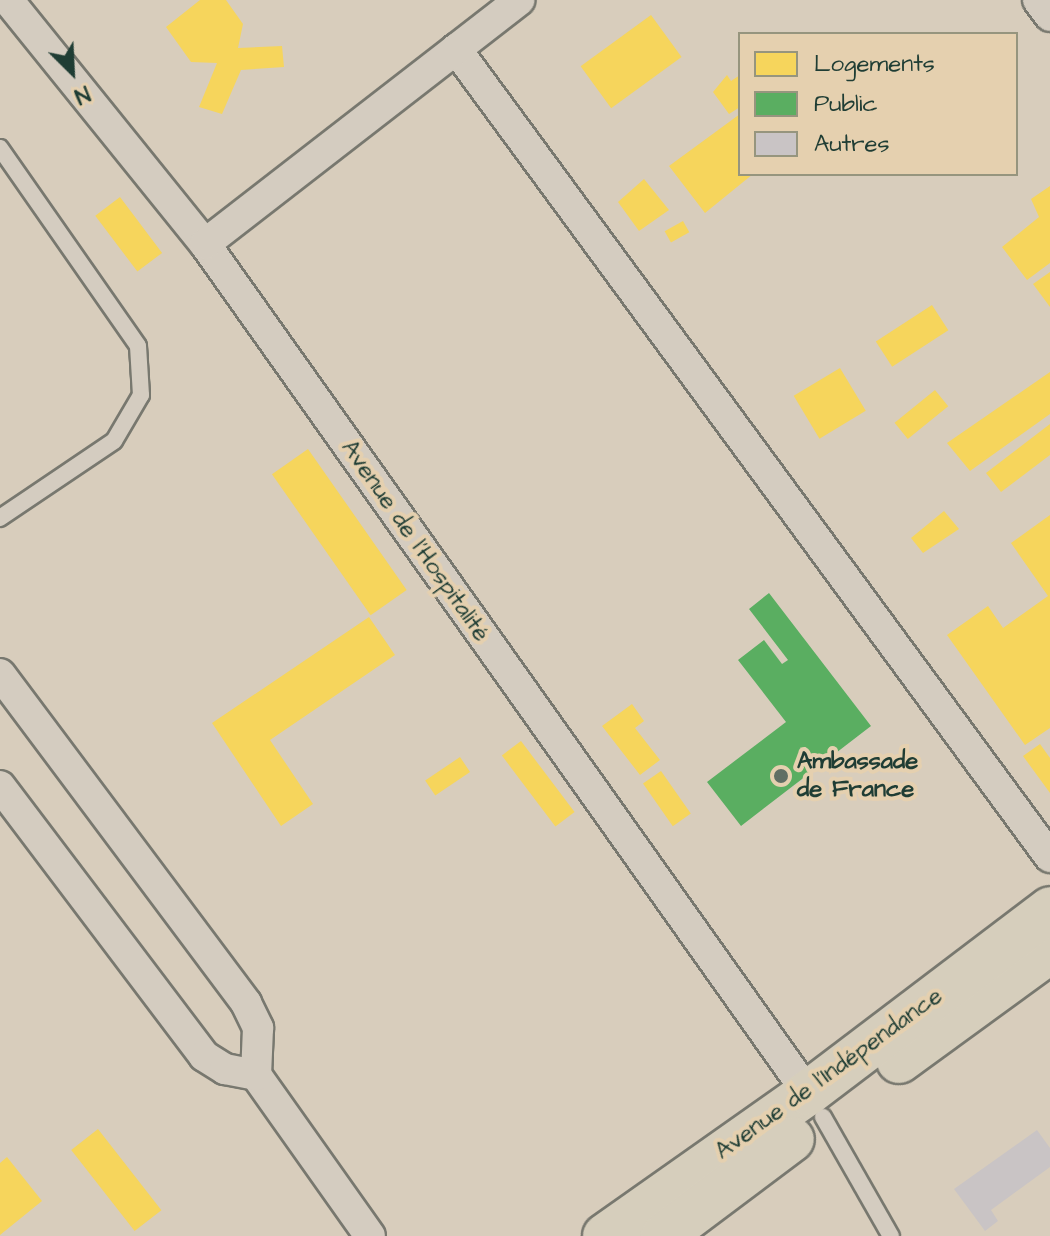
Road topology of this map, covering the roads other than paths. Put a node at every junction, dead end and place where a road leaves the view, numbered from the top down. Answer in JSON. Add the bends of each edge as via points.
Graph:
{"nodes":[{"id":1,"x":8,"y":0,"type":"edge"},
{"id":2,"x":520,"y":0,"type":"edge"},
{"id":3,"x":1038,"y":0,"type":"edge"},
{"id":4,"x":1050,"y":16,"type":"edge"},
{"id":5,"x":456,"y":49,"type":"junction"},
{"id":6,"x":0,"y":148,"type":"edge"},
{"id":7,"x":205,"y":244,"type":"junction"},
{"id":8,"x":0,"y":518,"type":"edge"},
{"id":9,"x":0,"y":674,"type":"edge"},
{"id":10,"x":0,"y":786,"type":"edge"},
{"id":11,"x":1050,"y":857,"type":"edge"},
{"id":12,"x":1050,"y":909,"type":"edge"},
{"id":13,"x":1050,"y":951,"type":"edge"},
{"id":14,"x":256,"y":1075,"type":"junction"},
{"id":15,"x":815,"y":1105,"type":"junction"},
{"id":16,"x":370,"y":1236,"type":"edge"},
{"id":17,"x":605,"y":1236,"type":"edge"},
{"id":18,"x":663,"y":1236,"type":"edge"},
{"id":19,"x":891,"y":1236,"type":"edge"}],
"edges":[{"from":1,"to":7,"type":"street","name":"Avenue de l'Hospitalité"},
{"from":2,"to":5,"type":"street"},
{"from":3,"to":4,"type":"street"},
{"from":5,"to":7,"type":"street"},
{"from":5,"to":11,"type":"street"},
{"from":6,"to":8,"type":"lane","via":[[138,346],[141,395],[114,441]]},
{"from":7,"to":15,"type":"street","name":"Avenue de l'Hospitalité"},
{"from":9,"to":14,"type":"street","via":[[246,1003],[258,1028]]},
{"from":10,"to":14,"type":"street","via":[[204,1056],[225,1069]]},
{"from":12,"to":15,"type":"main road","name":"Avenue de l'Indépendance"},
{"from":13,"to":15,"type":"main road","name":"Avenue de l'Indépendance"},
{"from":14,"to":16,"type":"street"},
{"from":15,"to":17,"type":"main road","name":"Avenue de l'Indépendance"},
{"from":15,"to":18,"type":"main road","name":"Avenue de l'Indépendance"},
{"from":15,"to":19,"type":"lane"}]}
